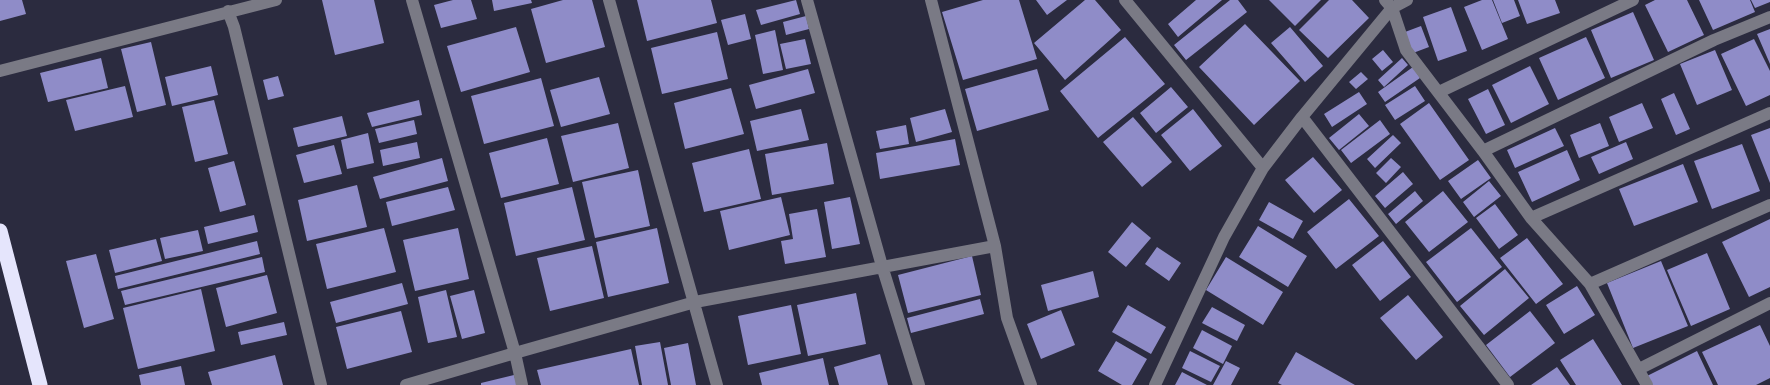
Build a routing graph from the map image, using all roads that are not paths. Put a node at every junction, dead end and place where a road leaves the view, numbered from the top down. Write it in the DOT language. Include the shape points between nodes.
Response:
graph roads {
  1 [pos="276,0"];
  2 [pos="412,0"];
  3 [pos="609,0"];
  4 [pos="807,0"];
  5 [pos="931,0"];
  6 [pos="1125,0"];
  7 [pos="1407,0"];
  8 [pos="1633,0"];
  9 [pos="1388,4"];
  10 [pos="228,12"];
  11 [pos="1770,17"];
  12 [pos="0,70"];
  13 [pos="1439,92"];
  14 [pos="1770,113"];
  15 [pos="1302,117"];
  16 [pos="1483,151"];
  17 [pos="1263,168"];
  18 [pos="1770,205"];
  19 [pos="1531,218"];
  20 [pos="0,231"];
  21 [pos="995,246"];
  22 [pos="882,266"];
  23 [pos="1590,284"];
  24 [pos="695,302"];
  25 [pos="1770,303"];
  26 [pos="515,353"];
  27 [pos="1639,369"];
  28 [pos="40,385"];
  29 [pos="321,385"];
  30 [pos="406,385"];
  31 [pos="522,385"];
  32 [pos="716,385"];
  33 [pos="919,385"];
  34 [pos="1031,385"];
  35 [pos="1155,385"];
  36 [pos="1508,385"];
  37 [pos="1647,385"];
  1 -- 10 [label="street"];
  2 -- 26 [label="street"];
  3 -- 24 [label="street"];
  4 -- 22 [label="street"];
  5 -- 21 [label="street"];
  6 -- 17 [label="street"];
  7 -- 9 [label="street"];
  8 -- 13 [label="street"];
  9 -- 13 [label="street" via="1406,50"];
  9 -- 15 [label="street"];
  10 -- 12 [label="street"];
  10 -- 29 [label="street"];
  11 -- 16 [label="street" via="1714,40"];
  13 -- 16 [label="street"];
  14 -- 19 [label="street"];
  15 -- 17 [label="street"];
  15 -- 36 [label="street"];
  16 -- 19 [label="street"];
  17 -- 35 [label="street" via="1224,238"];
  18 -- 23 [label="street"];
  19 -- 23 [label="street"];
  20 -- 28 [label="highway"];
  21 -- 22 [label="street"];
  21 -- 34 [label="street" via="1007,318"];
  22 -- 24 [label="street"];
  22 -- 33 [label="street"];
  23 -- 27 [label="street"];
  24 -- 26 [label="street"];
  24 -- 32 [label="street"];
  25 -- 27 [label="street"];
  26 -- 30 [label="street"];
  26 -- 31 [label="street"];
  27 -- 37 [label="street"];
}
